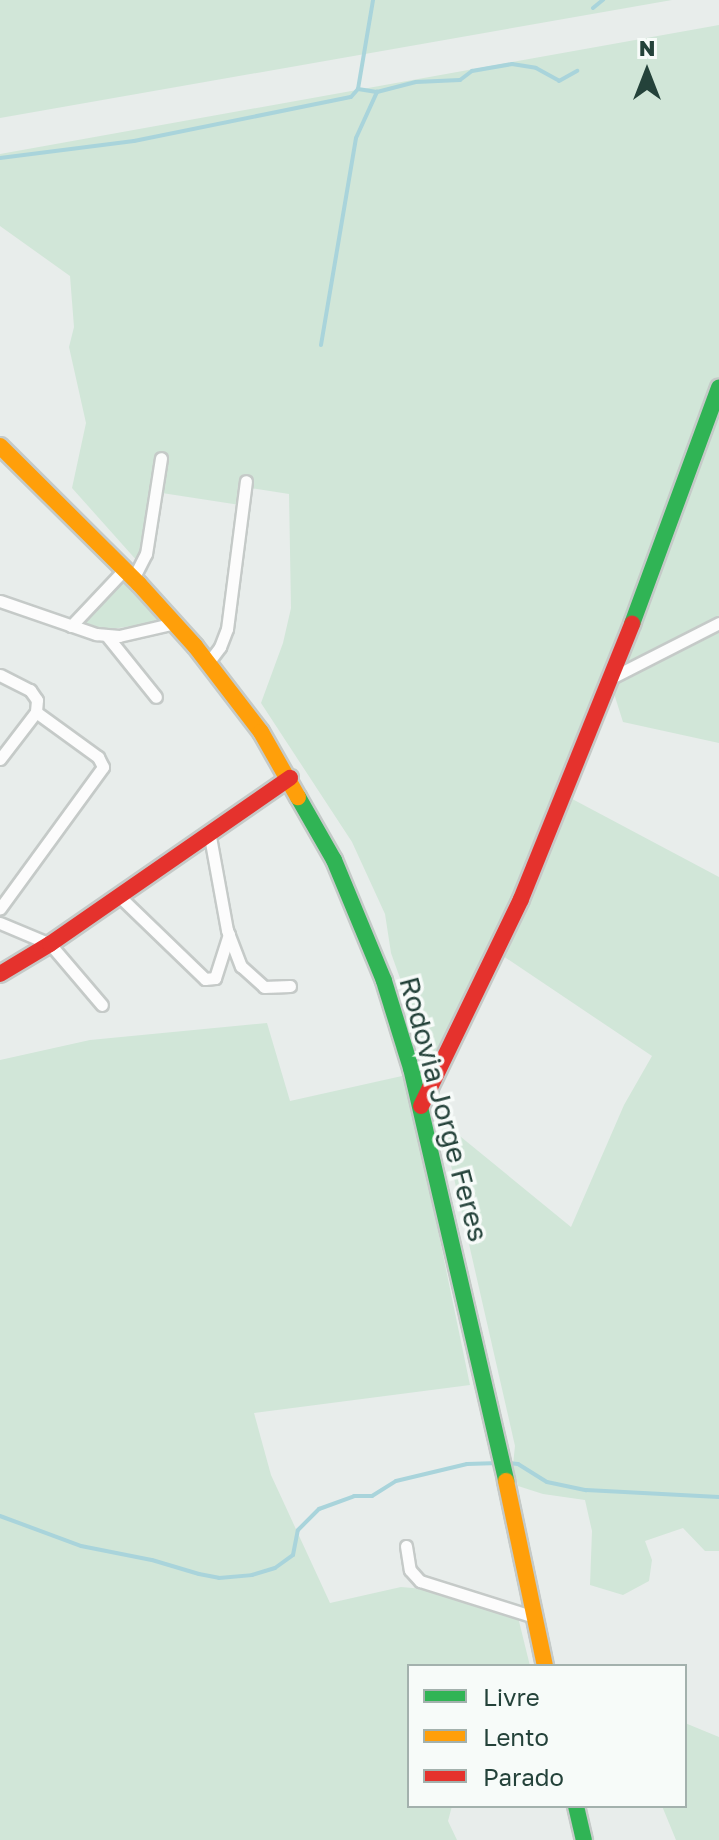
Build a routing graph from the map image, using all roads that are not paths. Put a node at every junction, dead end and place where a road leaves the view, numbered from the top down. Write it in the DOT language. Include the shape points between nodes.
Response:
graph roads {
  1 [pos="719,388"];
  2 [pos="0,446"];
  3 [pos="161,458"];
  4 [pos="246,481"];
  5 [pos="129,574"];
  6 [pos="0,601"];
  7 [pos="175,623"];
  8 [pos="719,623"];
  9 [pos="71,626"];
  10 [pos="107,636"];
  11 [pos="208,663"];
  12 [pos="0,675"];
  13 [pos="611,678"];
  14 [pos="156,697"];
  15 [pos="36,712"];
  16 [pos="0,759"];
  17 [pos="290,778"];
  18 [pos="209,831"];
  19 [pos="118,895"];
  20 [pos="0,908"];
  21 [pos="0,923"];
  22 [pos="229,934"];
  23 [pos="50,944"];
  24 [pos="0,974"];
  25 [pos="290,986"];
  26 [pos="102,1005"];
  27 [pos="421,1106"];
  28 [pos="406,1546"];
  29 [pos="534,1617"];
  30 [pos="545,1664"];
  31 [pos="576,1808"];
  32 [pos="584,1840"];
  1 -- 13 [label="main road"];
  2 -- 5 [label="main road, Rodovia Jorge Feres"];
  3 -- 5 [label="street" via="146,554"];
  4 -- 11 [label="street" via="227,629"];
  5 -- 7 [label="main road, Rodovia Jorge Feres"];
  5 -- 9 [label="street"];
  6 -- 9 [label="street"];
  7 -- 10 [label="street"];
  7 -- 11 [label="main road, Rodovia Jorge Feres"];
  8 -- 13 [label="street"];
  9 -- 10 [label="street"];
  10 -- 14 [label="street"];
  11 -- 17 [label="main road, Rodovia Jorge Feres"];
  12 -- 15 [label="street" via="30,690 37,700"];
  13 -- 27 [label="main road" via="521,899"];
  15 -- 16 [label="street"];
  15 -- 20 [label="street" via="98,757 103,770"];
  17 -- 18 [label="main road"];
  17 -- 27 [label="main road, Rodovia Jorge Feres" via="334,860 372,950"];
  18 -- 19 [label="main road"];
  18 -- 22 [label="street"];
  19 -- 22 [label="street" via="205,979 215,978"];
  19 -- 23 [label="main road"];
  21 -- 23 [label="street"];
  22 -- 25 [label="street" via="241,966 257,983"];
  23 -- 24 [label="main road"];
  23 -- 26 [label="street"];
  27 -- 29 [label="main road, Rodovia Jorge Feres"];
  28 -- 29 [label="street" via="410,1570 420,1581"];
  29 -- 30 [label="main road, Rodovia Jorge Feres"];
  31 -- 32 [label="main road"];
}
